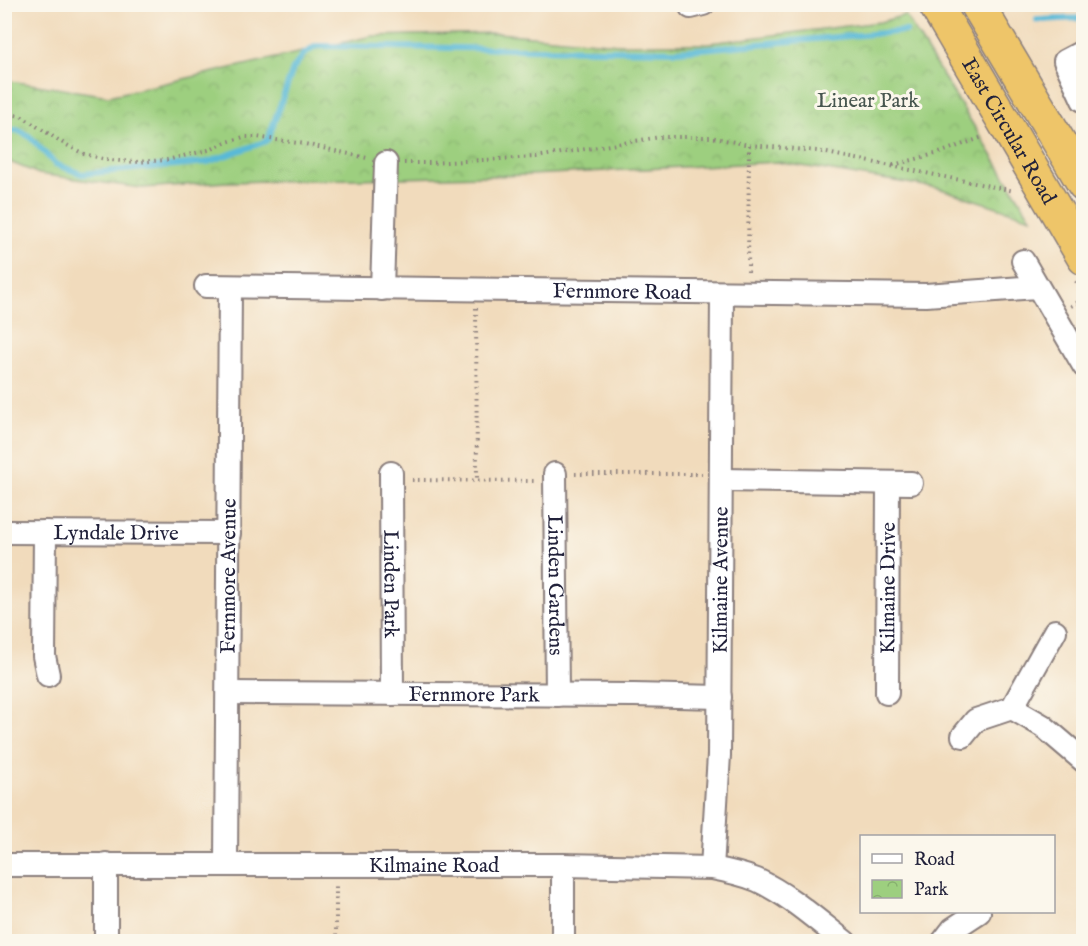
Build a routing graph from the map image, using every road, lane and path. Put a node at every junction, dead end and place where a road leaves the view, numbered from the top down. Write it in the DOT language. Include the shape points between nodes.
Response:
graph roads {
  1 [pos="935,4"];
  2 [pos="977,4"];
  3 [pos="1083,51"];
  4 [pos="1083,100"];
  5 [pos="4,113"];
  6 [pos="990,135"];
  7 [pos="749,145"];
  8 [pos="386,163"];
  9 [pos="891,166"];
  10 [pos="1083,184"];
  11 [pos="1024,193"];
  12 [pos="1083,258"];
  13 [pos="1023,261"];
  14 [pos="206,286"];
  15 [pos="1037,287"];
  16 [pos="230,288"];
  17 [pos="382,289"];
  18 [pos="475,290"];
  19 [pos="722,293"];
  20 [pos="748,294"];
  21 [pos="1083,366"];
  22 [pos="391,477"];
  23 [pos="721,477"];
  24 [pos="555,478"];
  25 [pos="477,481"];
  26 [pos="888,483"];
  27 [pos="911,483"];
  28 [pos="4,532"];
  29 [pos="45,532"];
  30 [pos="229,533"];
  31 [pos="1055,631"];
  32 [pos="48,675"];
  33 [pos="228,693"];
  34 [pos="887,693"];
  35 [pos="392,694"];
  36 [pos="557,695"];
  37 [pos="720,697"];
  38 [pos="1012,708"];
  39 [pos="963,736"];
  40 [pos="1083,761"];
  41 [pos="106,864"];
  42 [pos="226,864"];
  43 [pos="336,864"];
  44 [pos="4,865"];
  45 [pos="563,865"];
  46 [pos="712,868"];
  47 [pos="977,913"];
  48 [pos="106,942"];
  49 [pos="336,942"];
  50 [pos="563,942"];
  51 [pos="845,942"];
  52 [pos="943,942"];
  1 -- 12 [label="highway, East Circular Road"];
  2 -- 10 [label="highway, East Circular Road"];
  3 -- 4 [label="street" via="1065,61"];
  5 -- 8 [label="path" via="21,117 84,154 110,160 167,160 244,137 256,137"];
  6 -- 9 [label="path"];
  7 -- 8 [label="path" via="711,137 660,137 536,157"];
  7 -- 9 [label="path" via="817,152"];
  7 -- 20 [label="path"];
  8 -- 17 [label="street"];
  9 -- 11 [label="path"];
  13 -- 15 [label="street"];
  14 -- 16 [label="street, Fernmore Road"];
  15 -- 20 [label="street, Fernmore Road" via="926,295"];
  15 -- 21 [label="street"];
  16 -- 17 [label="street, Fernmore Road"];
  16 -- 30 [label="street, Fernmore Avenue"];
  17 -- 18 [label="street, Fernmore Road"];
  18 -- 19 [label="street, Fernmore Road"];
  18 -- 25 [label="path"];
  19 -- 20 [label="street, Fernmore Road"];
  19 -- 23 [label="street, Kilmaine Avenue"];
  22 -- 25 [label="path"];
  22 -- 35 [label="street, Linden Park"];
  23 -- 24 [label="path"];
  23 -- 26 [label="street"];
  23 -- 37 [label="street, Kilmaine Avenue"];
  24 -- 25 [label="path"];
  24 -- 36 [label="street, Linden Gardens"];
  26 -- 27 [label="street"];
  26 -- 34 [label="street, Kilmaine Drive"];
  28 -- 29 [label="street, Lyndale Drive"];
  29 -- 30 [label="street, Lyndale Drive"];
  29 -- 32 [label="street" via="44,656"];
  30 -- 33 [label="street, Fernmore Avenue"];
  31 -- 38 [label="street"];
  33 -- 35 [label="street, Fernmore Park"];
  33 -- 42 [label="street, Fernmore Avenue"];
  35 -- 36 [label="street, Fernmore Park"];
  36 -- 37 [label="street, Fernmore Park"];
  37 -- 46 [label="street, Kilmaine Avenue"];
  38 -- 39 [label="street" via="976,720"];
  38 -- 40 [label="street" via="1042,726"];
  41 -- 42 [label="street, Kilmaine Road"];
  41 -- 44 [label="street, Kilmaine Road"];
  41 -- 48 [label="street"];
  42 -- 43 [label="street, Kilmaine Road"];
  43 -- 45 [label="street, Kilmaine Road"];
  43 -- 49 [label="path"];
  45 -- 46 [label="street, Kilmaine Road"];
  45 -- 50 [label="street"];
  46 -- 51 [label="street, Kilmaine Road" via="759,881"];
  47 -- 52 [label="street" via="952,929"];
}
